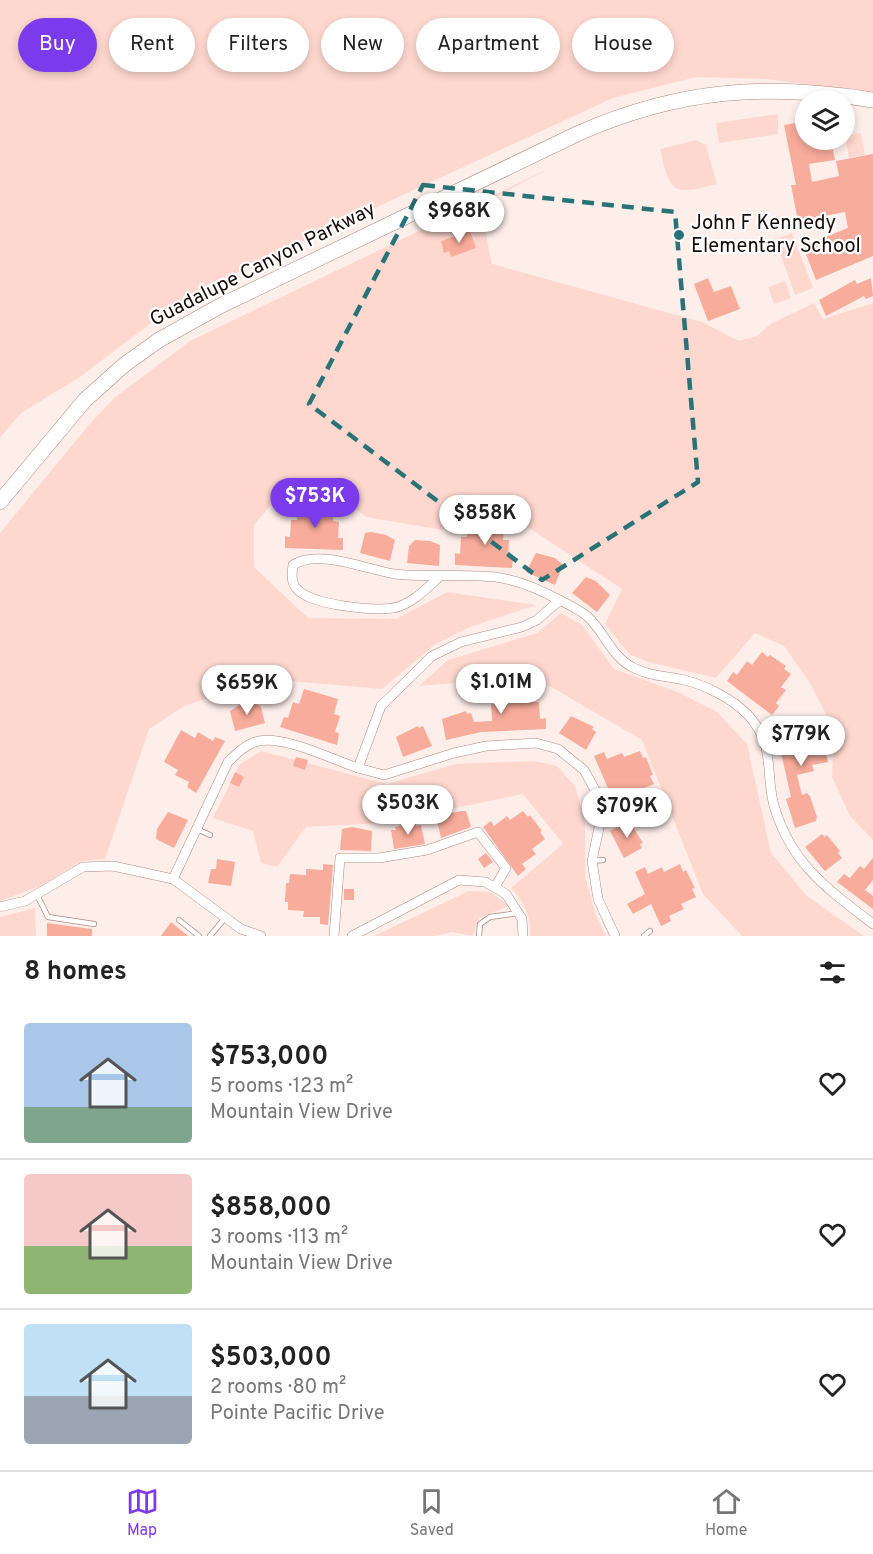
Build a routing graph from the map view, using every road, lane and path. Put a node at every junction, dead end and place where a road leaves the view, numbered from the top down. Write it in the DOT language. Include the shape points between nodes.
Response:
graph roads {
  1 [pos="873,100"];
  2 [pos="0,502"];
  3 [pos="439,577"];
  4 [pos="560,600"];
  5 [pos="358,768"];
  6 [pos="197,829"];
  7 [pos="210,835"];
  8 [pos="603,860"];
  9 [pos="592,861"];
  10 [pos="173,879"];
  11 [pos="495,887"];
  12 [pos="37,895"];
  13 [pos="0,907"];
  14 [pos="519,913"];
  15 [pos="232,918"];
  16 [pos="178,920"];
  17 [pos="94,924"];
  18 [pos="873,924"];
  19 [pos="650,931"];
  20 [pos="199,936"];
  21 [pos="210,936"];
  22 [pos="261,936"];
  23 [pos="334,936"];
  24 [pos="352,936"];
  25 [pos="479,936"];
  26 [pos="524,936"];
  27 [pos="615,936"];
  28 [pos="644,936"];
  1 -- 2 [label="main road, Guadalupe Canyon Parkway" via="787,90 712,94 639,109 561,142 220,306 159,340 85,400"];
  3 -- 3 [label="street" via="393,573 342,560 300,561 293,565 291,579 298,590 322,601 394,608"];
  3 -- 4 [label="street" via="495,577 527,585"];
  4 -- 5 [label="street" via="522,627 462,642 432,656 381,706"];
  4 -- 18 [label="street" via="587,616 631,667 686,681 728,699 748,715 764,739 771,763 774,807 790,846 815,878"];
  5 -- 6 [label="street" via="279,741 257,741 228,762"];
  5 -- 9 [label="street" via="384,775 486,746 536,743 558,749 584,770 595,790 600,823"];
  6 -- 7 [label="lane"];
  6 -- 10 [label="street"];
  8 -- 9 [label="lane"];
  9 -- 27 [label="street" via="598,899"];
  10 -- 12 [label="street" via="112,866 82,867"];
  10 -- 15 [label="street"];
  11 -- 14 [label="street" via="506,894"];
  11 -- 23 [label="street" via="506,868 478,832 427,850 379,858 340,858"];
  11 -- 24 [label="street" via="459,880"];
  12 -- 13 [label="street"];
  12 -- 17 [label="lane" via="48,917"];
  14 -- 25 [label="lane" via="490,917 480,924"];
  14 -- 26 [label="street"];
  15 -- 21 [label="lane"];
  15 -- 22 [label="street" via="241,929"];
  16 -- 20 [label="lane"];
  19 -- 28 [label="lane"];
}
